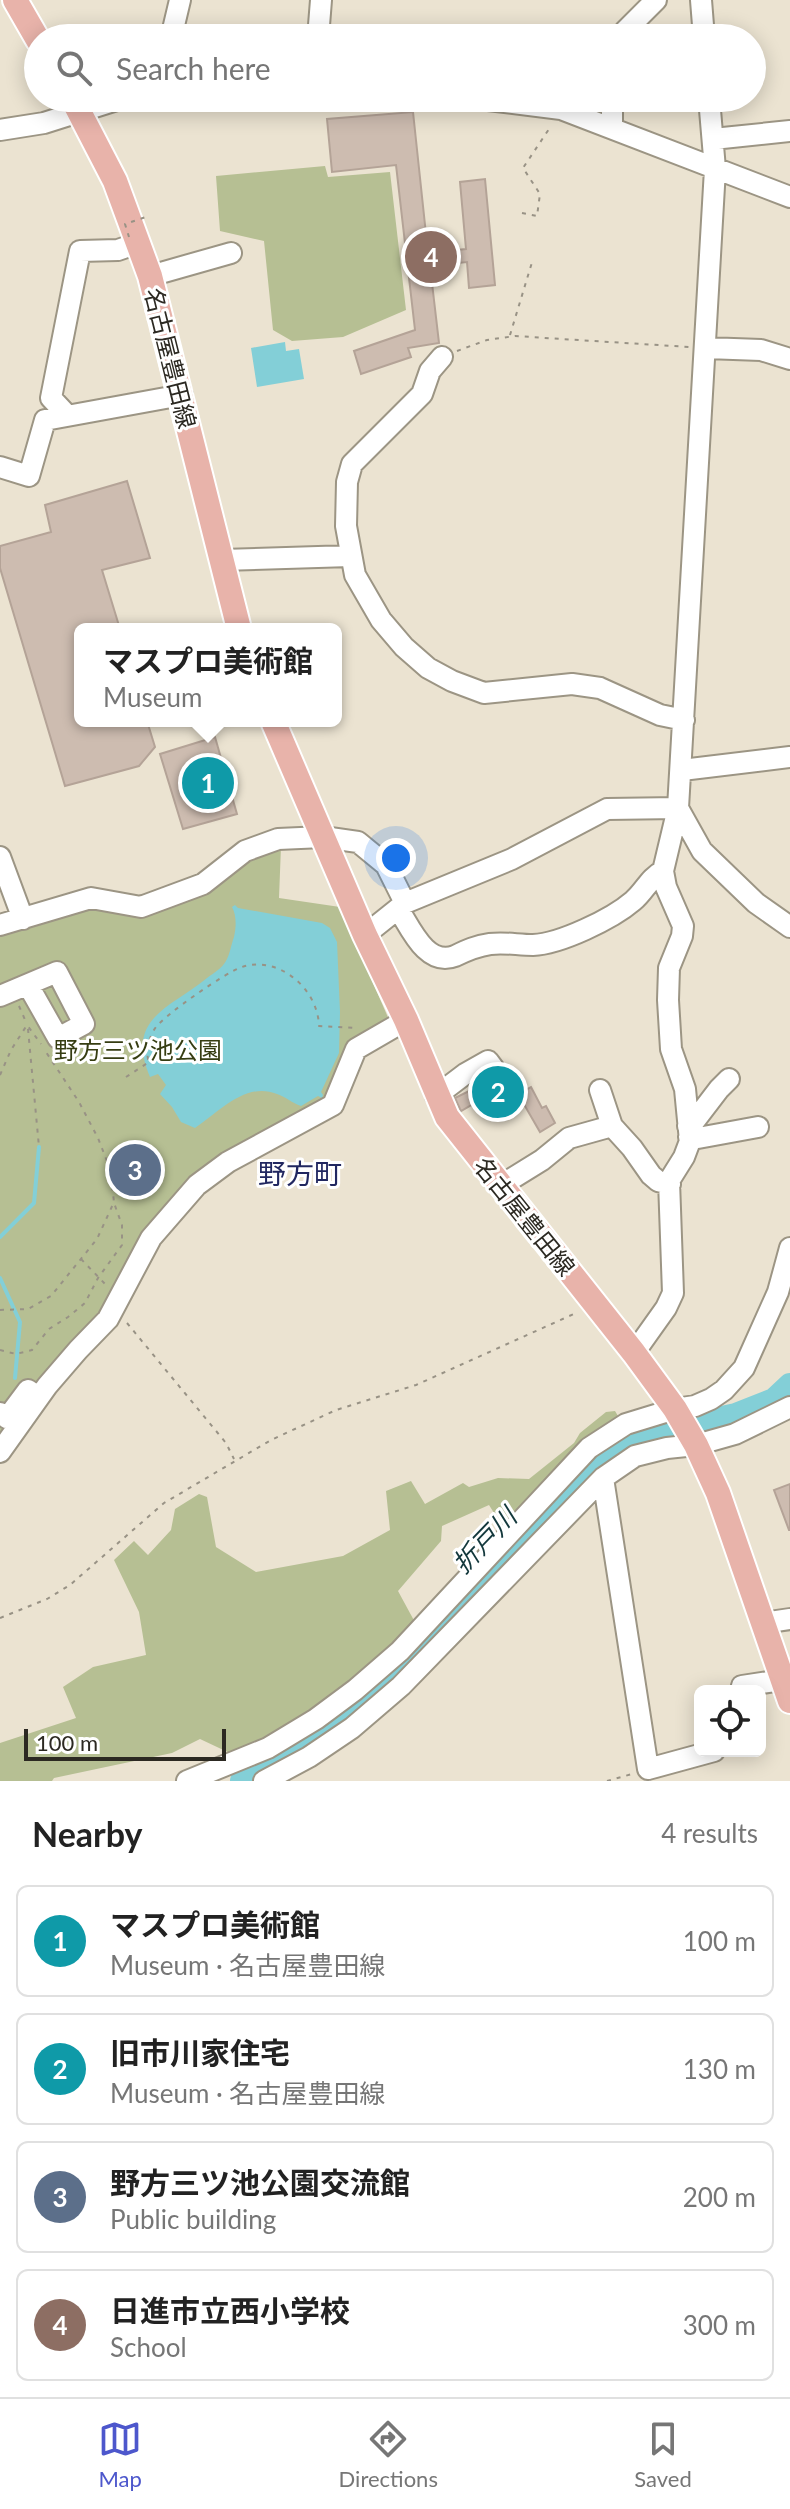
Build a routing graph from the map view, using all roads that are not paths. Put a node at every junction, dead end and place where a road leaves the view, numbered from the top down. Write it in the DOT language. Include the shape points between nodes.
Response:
graph roads {
  1 [pos="15,0"];
  2 [pos="180,0"];
  3 [pos="321,0"];
  4 [pos="656,0"];
  5 [pos="701,0"];
  6 [pos="29,24"];
  7 [pos="174,24"];
  8 [pos="319,24"];
  9 [pos="632,24"];
  10 [pos="703,24"];
  11 [pos="64,112"];
  12 [pos="80,112"];
  13 [pos="569,112"];
  14 [pos="612,112"];
  15 [pos="710,112"];
  16 [pos="612,128"];
  17 [pos="0,130"];
  18 [pos="790,131"];
  19 [pos="713,139"];
  20 [pos="715,169"];
  21 [pos="790,197"];
  22 [pos="134,240"];
  23 [pos="231,253"];
  24 [pos="150,276"];
  25 [pos="706,348"];
  26 [pos="442,357"];
  27 [pos="790,359"];
  28 [pos="182,395"];
  29 [pos="67,415"];
  30 [pos="0,467"];
  31 [pos="350,556"];
  32 [pos="222,560"];
  33 [pos="238,623"];
  34 [pos="684,720"];
  35 [pos="276,727"];
  36 [pos="790,757"];
  37 [pos="682,770"];
  38 [pos="678,808"];
  39 [pos="323,837"];
  40 [pos="0,857"];
  41 [pos="663,871"];
  42 [pos="402,907"];
  43 [pos="23,919"];
  44 [pos="0,925"];
  45 [pos="790,927"];
  46 [pos="365,935"];
  47 [pos="406,1020"];
  48 [pos="494,1069"];
  49 [pos="729,1079"];
  50 [pos="600,1090"];
  51 [pos="436,1096"];
  52 [pos="612,1126"];
  53 [pos="758,1127"];
  54 [pos="689,1131"];
  55 [pos="670,1184"];
  56 [pos="500,1186"];
  57 [pos="789,1249"];
  58 [pos="634,1353"];
  59 [pos="39,1398"];
  60 [pos="790,1407"];
  61 [pos="676,1412"];
  62 [pos="0,1413"];
  63 [pos="694,1441"];
  64 [pos="0,1452"];
  65 [pos="603,1478"];
  66 [pos="790,1619"];
  67 [pos="763,1623"];
  68 [pos="766,1689"];
  69 [pos="786,1691"];
  70 [pos="694,1756"];
  71 [pos="187,1781"];
  72 [pos="264,1781"];
  1 -- 6 [label="main road"];
  2 -- 7 [label="street"];
  3 -- 8 [label="street"];
  4 -- 9 [label="street"];
  5 -- 10 [label="street"];
  11 -- 17 [label="street" via="44,123"];
  12 -- 22 [label="main road, 名古屋豊田線" via="115,181"];
  13 -- 16 [label="street"];
  14 -- 16 [label="street"];
  15 -- 19 [label="street"];
  16 -- 20 [label="street"];
  18 -- 19 [label="street"];
  19 -- 20 [label="street"];
  20 -- 21 [label="street"];
  20 -- 25 [label="street"];
  22 -- 24 [label="main road, 名古屋豊田線"];
  22 -- 29 [label="street" via="118,250 80,251 51,398"];
  23 -- 24 [label="street"];
  24 -- 28 [label="main road, 名古屋豊田線"];
  25 -- 27 [label="street" via="761,350"];
  25 -- 34 [label="street"];
  26 -- 31 [label="street" via="422,394 352,464 346,526"];
  28 -- 29 [label="street"];
  28 -- 32 [label="main road, 名古屋豊田線"];
  29 -- 30 [label="street" via="45,420 29,476"];
  31 -- 32 [label="street"];
  31 -- 34 [label="street" via="359,584 381,620 428,668 452,681 484,693 572,684 600,688"];
  32 -- 33 [label="main road, 名古屋豊田線"];
  34 -- 37 [label="street"];
  35 -- 39 [label="main road, 名古屋豊田線"];
  36 -- 37 [label="street"];
  37 -- 38 [label="street"];
  38 -- 41 [label="street"];
  38 -- 42 [label="street" via="607,809 512,859"];
  38 -- 45 [label="street" via="702,851 756,903"];
  39 -- 42 [label="street" via="358,842 386,865"];
  39 -- 43 [label="street" via="278,839 245,851 203,884 141,907 91,898"];
  39 -- 46 [label="main road, 名古屋豊田線"];
  40 -- 43 [label="street"];
  41 -- 42 [label="street" via="651,877 634,900 588,928 542,943 478,945 452,957 430,954"];
  41 -- 54 [label="street" via="683,926 669,968 668,1000 671,1049 685,1089"];
  42 -- 46 [label="street"];
  43 -- 44 [label="street"];
  46 -- 47 [label="main road, 名古屋豊田線"];
  47 -- 51 [label="main road, 名古屋豊田線"];
  47 -- 59 [label="street" via="356,1049 333,1105 228,1162 197,1185 151,1238 108,1319"];
  48 -- 51 [label="street" via="488,1061"];
  49 -- 54 [label="street"];
  50 -- 52 [label="street"];
  51 -- 56 [label="main road, 名古屋豊田線"];
  52 -- 55 [label="street" via="651,1175"];
  52 -- 56 [label="street" via="569,1138"];
  53 -- 54 [label="street" via="698,1138"];
  54 -- 55 [label="street" via="684,1157"];
  55 -- 58 [label="street" via="673,1293"];
  56 -- 58 [label="main road, 名古屋豊田線"];
  57 -- 61 [label="street" via="778,1292 744,1368 711,1399"];
  58 -- 61 [label="main road, 名古屋豊田線"];
  59 -- 62 [label="street" via="28,1390 7,1418"];
  59 -- 64 [label="street"];
  60 -- 63 [label="street" via="735,1434"];
  61 -- 63 [label="main road, 名古屋豊田線"];
  61 -- 71 [label="street" via="626,1424 589,1448 400,1651 355,1690 268,1748"];
  63 -- 65 [label="street" via="635,1456"];
  63 -- 67 [label="main road, 名古屋豊田線" via="718,1493"];
  65 -- 70 [label="street" via="648,1769"];
  65 -- 72 [label="street" via="401,1686 352,1728"];
  66 -- 67 [label="street"];
  67 -- 69 [label="main road, 名古屋豊田線"];
  68 -- 69 [label="street"];
}
